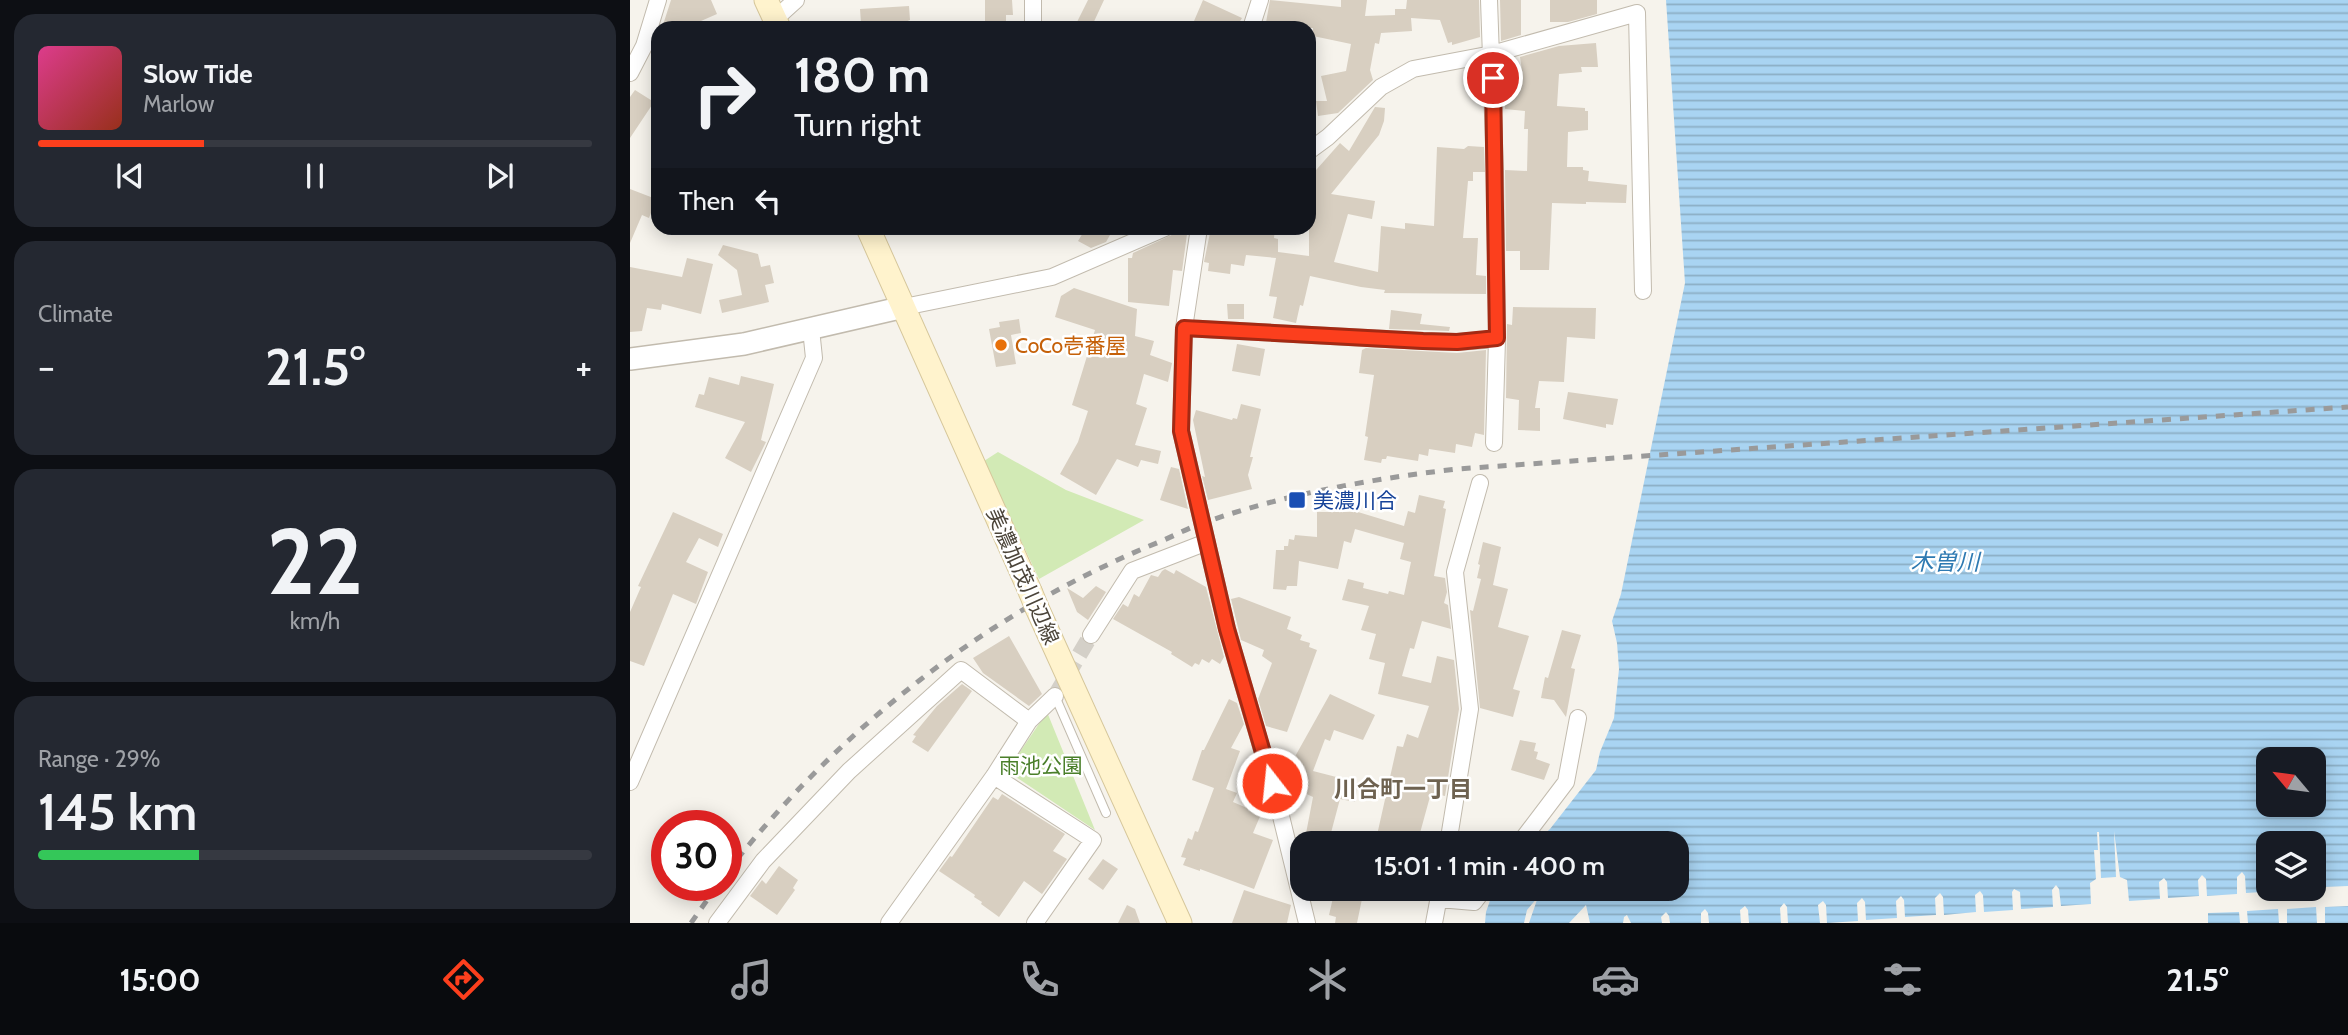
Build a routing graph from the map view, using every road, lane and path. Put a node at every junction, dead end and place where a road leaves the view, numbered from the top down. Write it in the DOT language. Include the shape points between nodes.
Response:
graph roads {
  1 [pos="658,0"];
  2 [pos="796,0"];
  3 [pos="1032,0"];
  4 [pos="1260,0"];
  5 [pos="1489,0"];
  6 [pos="773,16"];
  7 [pos="652,21"];
  8 [pos="1033,21"];
  9 [pos="1253,21"];
  10 [pos="651,23"];
  11 [pos="1492,54"];
  12 [pos="630,73"];
  13 [pos="1316,146"];
  14 [pos="871,235"];
  15 [pos="1149,235"];
  16 [pos="1198,235"];
  17 [pos="1643,291"];
  18 [pos="904,307"];
  19 [pos="1184,328"];
  20 [pos="811,329"];
  21 [pos="1497,338"];
  22 [pos="630,359"];
  23 [pos="1494,443"];
  24 [pos="1480,483"];
  25 [pos="1206,542"];
  26 [pos="1091,635"];
  27 [pos="1055,696"];
  28 [pos="1578,718"];
  29 [pos="1029,720"];
  30 [pos="994,776"];
  31 [pos="630,782"];
  32 [pos="1106,813"];
  33 [pos="1450,831"];
  34 [pos="1529,831"];
  35 [pos="1439,901"];
  36 [pos="717,923"];
  37 [pos="889,923"];
  38 [pos="1035,923"];
  39 [pos="1180,923"];
  40 [pos="1307,923"];
  41 [pos="1434,923"];
  1 -- 7 [label="street"];
  2 -- 6 [label="street"];
  3 -- 8 [label="street"];
  4 -- 9 [label="street"];
  5 -- 11 [label="street"];
  10 -- 12 [label="street"];
  11 -- 13 [label="street" via="1413,69 1381,87"];
  11 -- 17 [label="street" via="1637,13"];
  11 -- 21 [label="street"];
  14 -- 18 [label="main road, 美濃加茂川辺線"];
  15 -- 18 [label="street" via="1052,276"];
  16 -- 19 [label="street"];
  18 -- 20 [label="street"];
  18 -- 39 [label="main road, 美濃加茂川辺線"];
  19 -- 21 [label="street" via="1423,341"];
  19 -- 25 [label="street" via="1181,431"];
  20 -- 22 [label="street" via="744,344"];
  20 -- 31 [label="street" via="814,358"];
  21 -- 23 [label="street"];
  24 -- 33 [label="street" via="1455,572 1470,709"];
  25 -- 26 [label="street" via="1132,571"];
  25 -- 40 [label="street"];
  27 -- 29 [label="street"];
  27 -- 32 [label="lane"];
  28 -- 34 [label="street" via="1566,782"];
  29 -- 30 [label="street"];
  29 -- 36 [label="street" via="961,670 849,771 763,861"];
  30 -- 37 [label="street"];
  30 -- 38 [label="street" via="1093,840"];
  35 -- 41 [label="street"];
}
